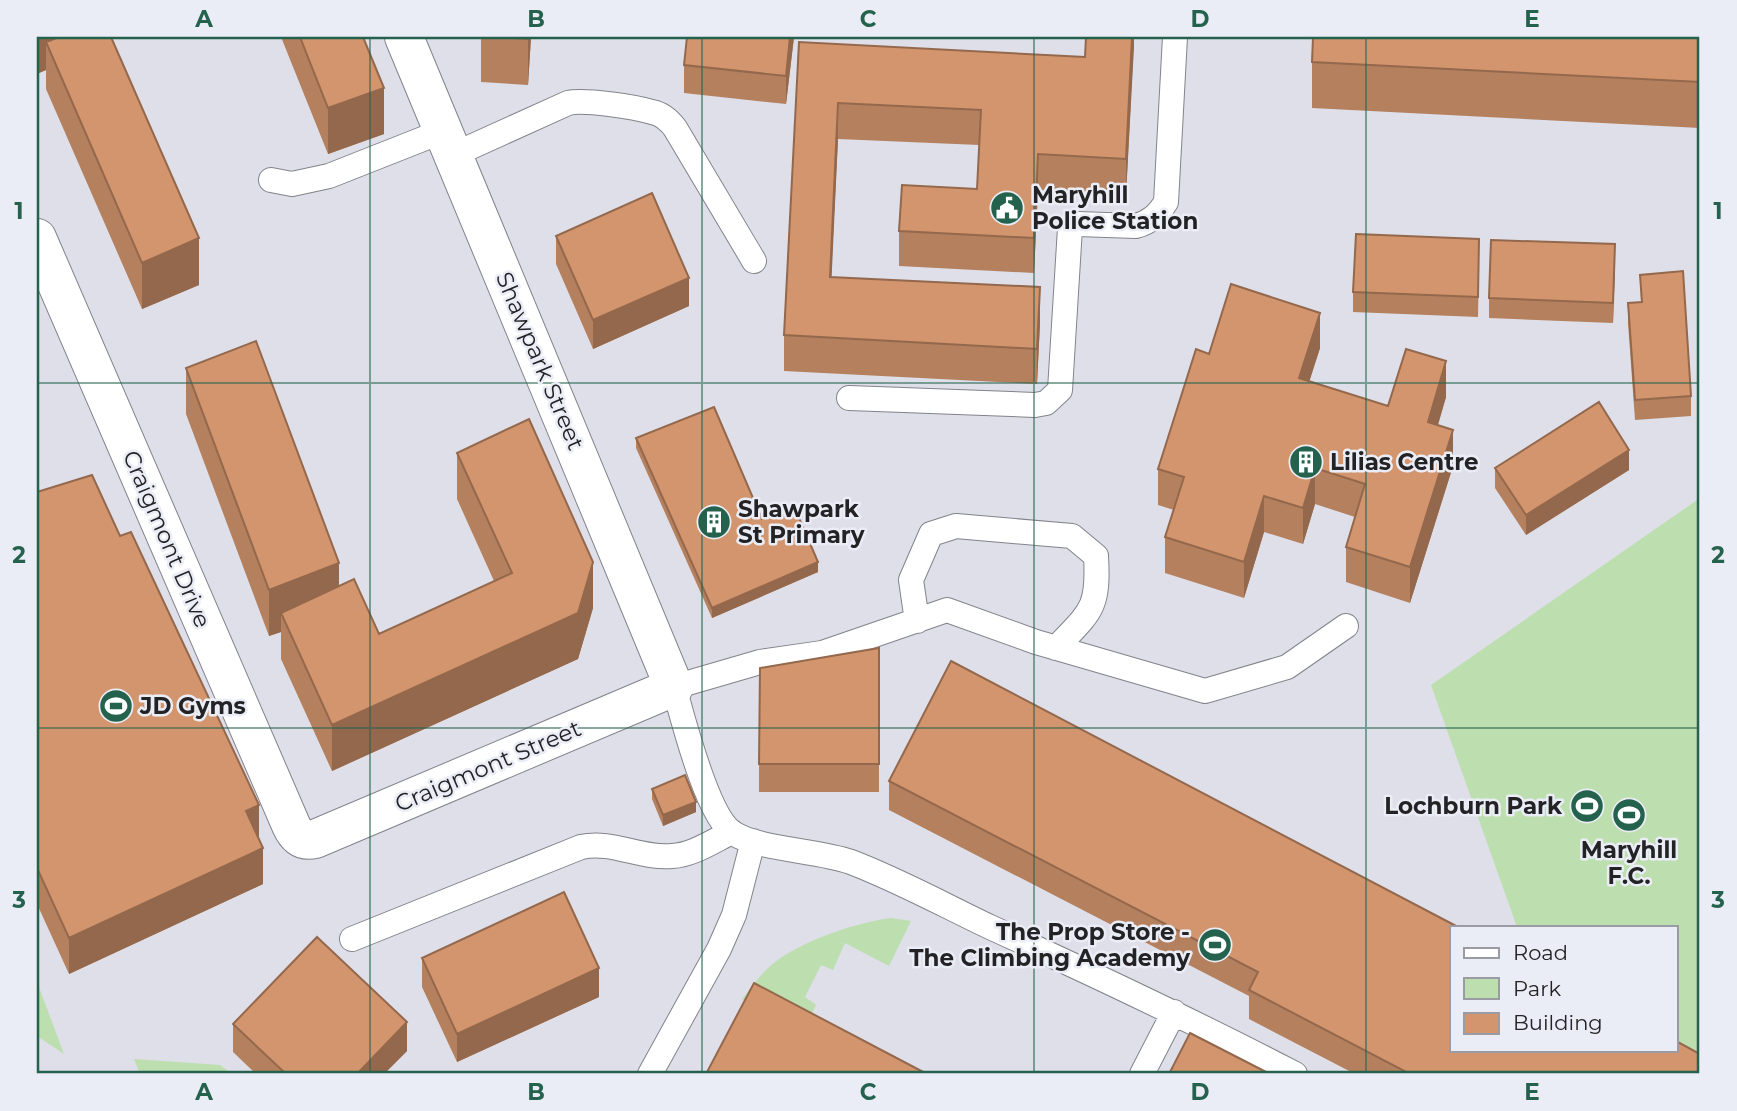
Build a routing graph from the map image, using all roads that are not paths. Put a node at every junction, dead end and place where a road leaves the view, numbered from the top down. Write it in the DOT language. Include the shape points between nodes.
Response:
graph roads {
  1 [pos="404,37"];
  2 [pos="1175,37"];
  3 [pos="448,143"];
  4 [pos="271,180"];
  5 [pos="37,237"];
  6 [pos="754,261"];
  7 [pos="849,398"];
  8 [pos="917,621"];
  9 [pos="1346,626"];
  10 [pos="1056,648"];
  11 [pos="674,687"];
  12 [pos="742,837"];
  13 [pos="300,838"];
  14 [pos="352,939"];
  15 [pos="1174,1012"];
  16 [pos="650,1074"];
  17 [pos="1142,1074"];
  18 [pos="1296,1074"];
  1 -- 3 [label="street, Shawpark Street"];
  2 -- 7 [label="lane" via="1166,202 1154,218 1136,226 1077,224 1070,228 1060,390 1046,403 1035,405"];
  3 -- 4 [label="lane" via="292,184"];
  3 -- 6 [label="lane" via="575,101 652,111 675,128"];
  3 -- 11 [label="street, Shawpark Street"];
  5 -- 13 [label="street, Craigmont Drive" via="290,825"];
  8 -- 10 [label="lane" via="947,610"];
  8 -- 10 [label="lane" via="911,580 931,534 956,526 1072,536 1096,556 1098,587 1090,612"];
  8 -- 11 [label="lane" via="822,653 760,662"];
  9 -- 10 [label="lane" via="1287,667 1205,691"];
  11 -- 12 [label="lane" via="713,805 722,822"];
  11 -- 13 [label="street, Craigmont Street" via="315,839"];
  12 -- 14 [label="lane" via="669,857 596,844"];
  12 -- 15 [label="lane" via="851,862"];
  12 -- 16 [label="lane" via="733,915 719,950"];
  15 -- 17 [label="lane"];
  15 -- 18 [label="lane"];
}
